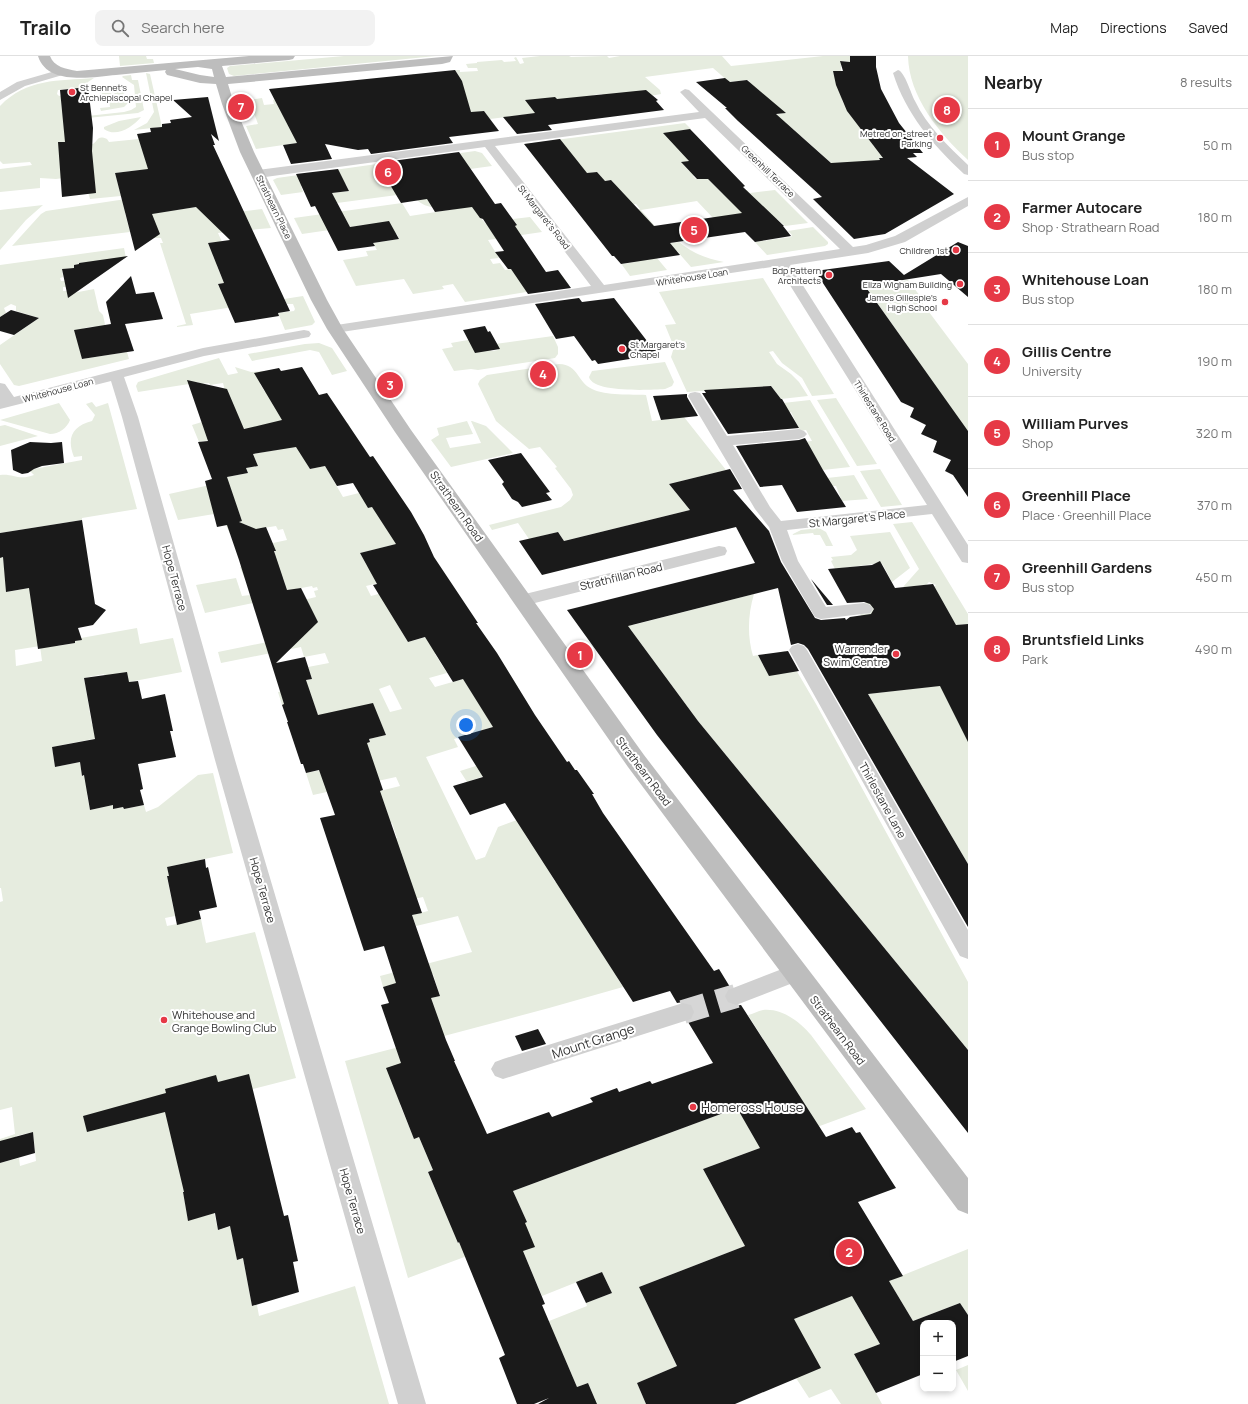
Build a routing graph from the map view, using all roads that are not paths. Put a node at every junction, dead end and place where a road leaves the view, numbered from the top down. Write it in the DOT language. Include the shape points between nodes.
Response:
graph roads {
  1 [pos="44,56"];
  2 [pos="289,56"];
  3 [pos="447,56"];
  4 [pos="202,63"];
  5 [pos="146,69"];
  6 [pos="62,72"];
  7 [pos="898,73"];
  8 [pos="215,80"];
  9 [pos="685,92"];
  10 [pos="0,97"];
  11 [pos="709,114"];
  12 [pos="488,144"];
  13 [pos="968,171"];
  14 [pos="258,174"];
  15 [pos="968,201"];
  16 [pos="850,252"];
  17 [pos="782,263"];
  18 [pos="601,290"];
  19 [pos="335,329"];
  20 [pos="304,334"];
  21 [pos="116,375"];
  22 [pos="0,387"];
  23 [pos="695,396"];
  24 [pos="5,404"];
  25 [pos="799,434"];
  26 [pos="723,441"];
  27 [pos="937,509"];
  28 [pos="777,526"];
  29 [pos="719,551"];
  30 [pos="968,558"];
  31 [pos="523,600"];
  32 [pos="864,609"];
  33 [pos="798,650"];
  34 [pos="968,950"];
  35 [pos="795,973"];
  36 [pos="736,996"];
  37 [pos="683,1012"];
  38 [pos="503,1069"];
  39 [pos="968,1200"];
  40 [pos="412,1404"];
  1 -- 6 [label="street" via="49,66"];
  2 -- 4 [label="street"];
  3 -- 8 [label="street" via="442,60"];
  4 -- 5 [label="street"];
  4 -- 8 [label="street" via="193,68 193,75"];
  5 -- 6 [label="street" via="83,74"];
  5 -- 8 [label="street"];
  6 -- 10 [label="street" via="21,84"];
  7 -- 13 [label="street" via="918,117 938,142"];
  8 -- 14 [label="street, Strathearn Place"];
  9 -- 11 [label="street, Greenhill Terrace"];
  11 -- 12 [label="street"];
  11 -- 16 [label="street, Greenhill Terrace"];
  12 -- 14 [label="street"];
  12 -- 18 [label="street, St Margaret's Road"];
  14 -- 19 [label="street, Strathearn Place"];
  15 -- 16 [label="street, Whitehouse Loan" via="891,243"];
  16 -- 17 [label="street, Whitehouse Loan"];
  17 -- 18 [label="street, Whitehouse Loan"];
  17 -- 27 [label="street, Thirlestane Road"];
  18 -- 19 [label="street, Whitehouse Loan"];
  19 -- 31 [label="street, Strathearn Road" via="404,432"];
  20 -- 21 [label="street, Whitehouse Loan" via="211,350"];
  21 -- 24 [label="street, Whitehouse Loan"];
  21 -- 40 [label="street, Hope Terrace"];
  22 -- 24 [label="street"];
  23 -- 26 [label="street"];
  25 -- 26 [label="street"];
  26 -- 28 [label="street" via="763,509"];
  27 -- 28 [label="street, St Margaret's Place"];
  27 -- 30 [label="street, Thirlestane Road"];
  28 -- 32 [label="street" via="790,561 821,613"];
  29 -- 31 [label="street, Strathfillan Road"];
  31 -- 35 [label="street, Strathearn Road" via="636,761"];
  33 -- 34 [label="street, Thirlestane Lane"];
  35 -- 36 [label="street"];
  35 -- 39 [label="street, Strathearn Road"];
  37 -- 38 [label="street, Mount Grange"];
}
